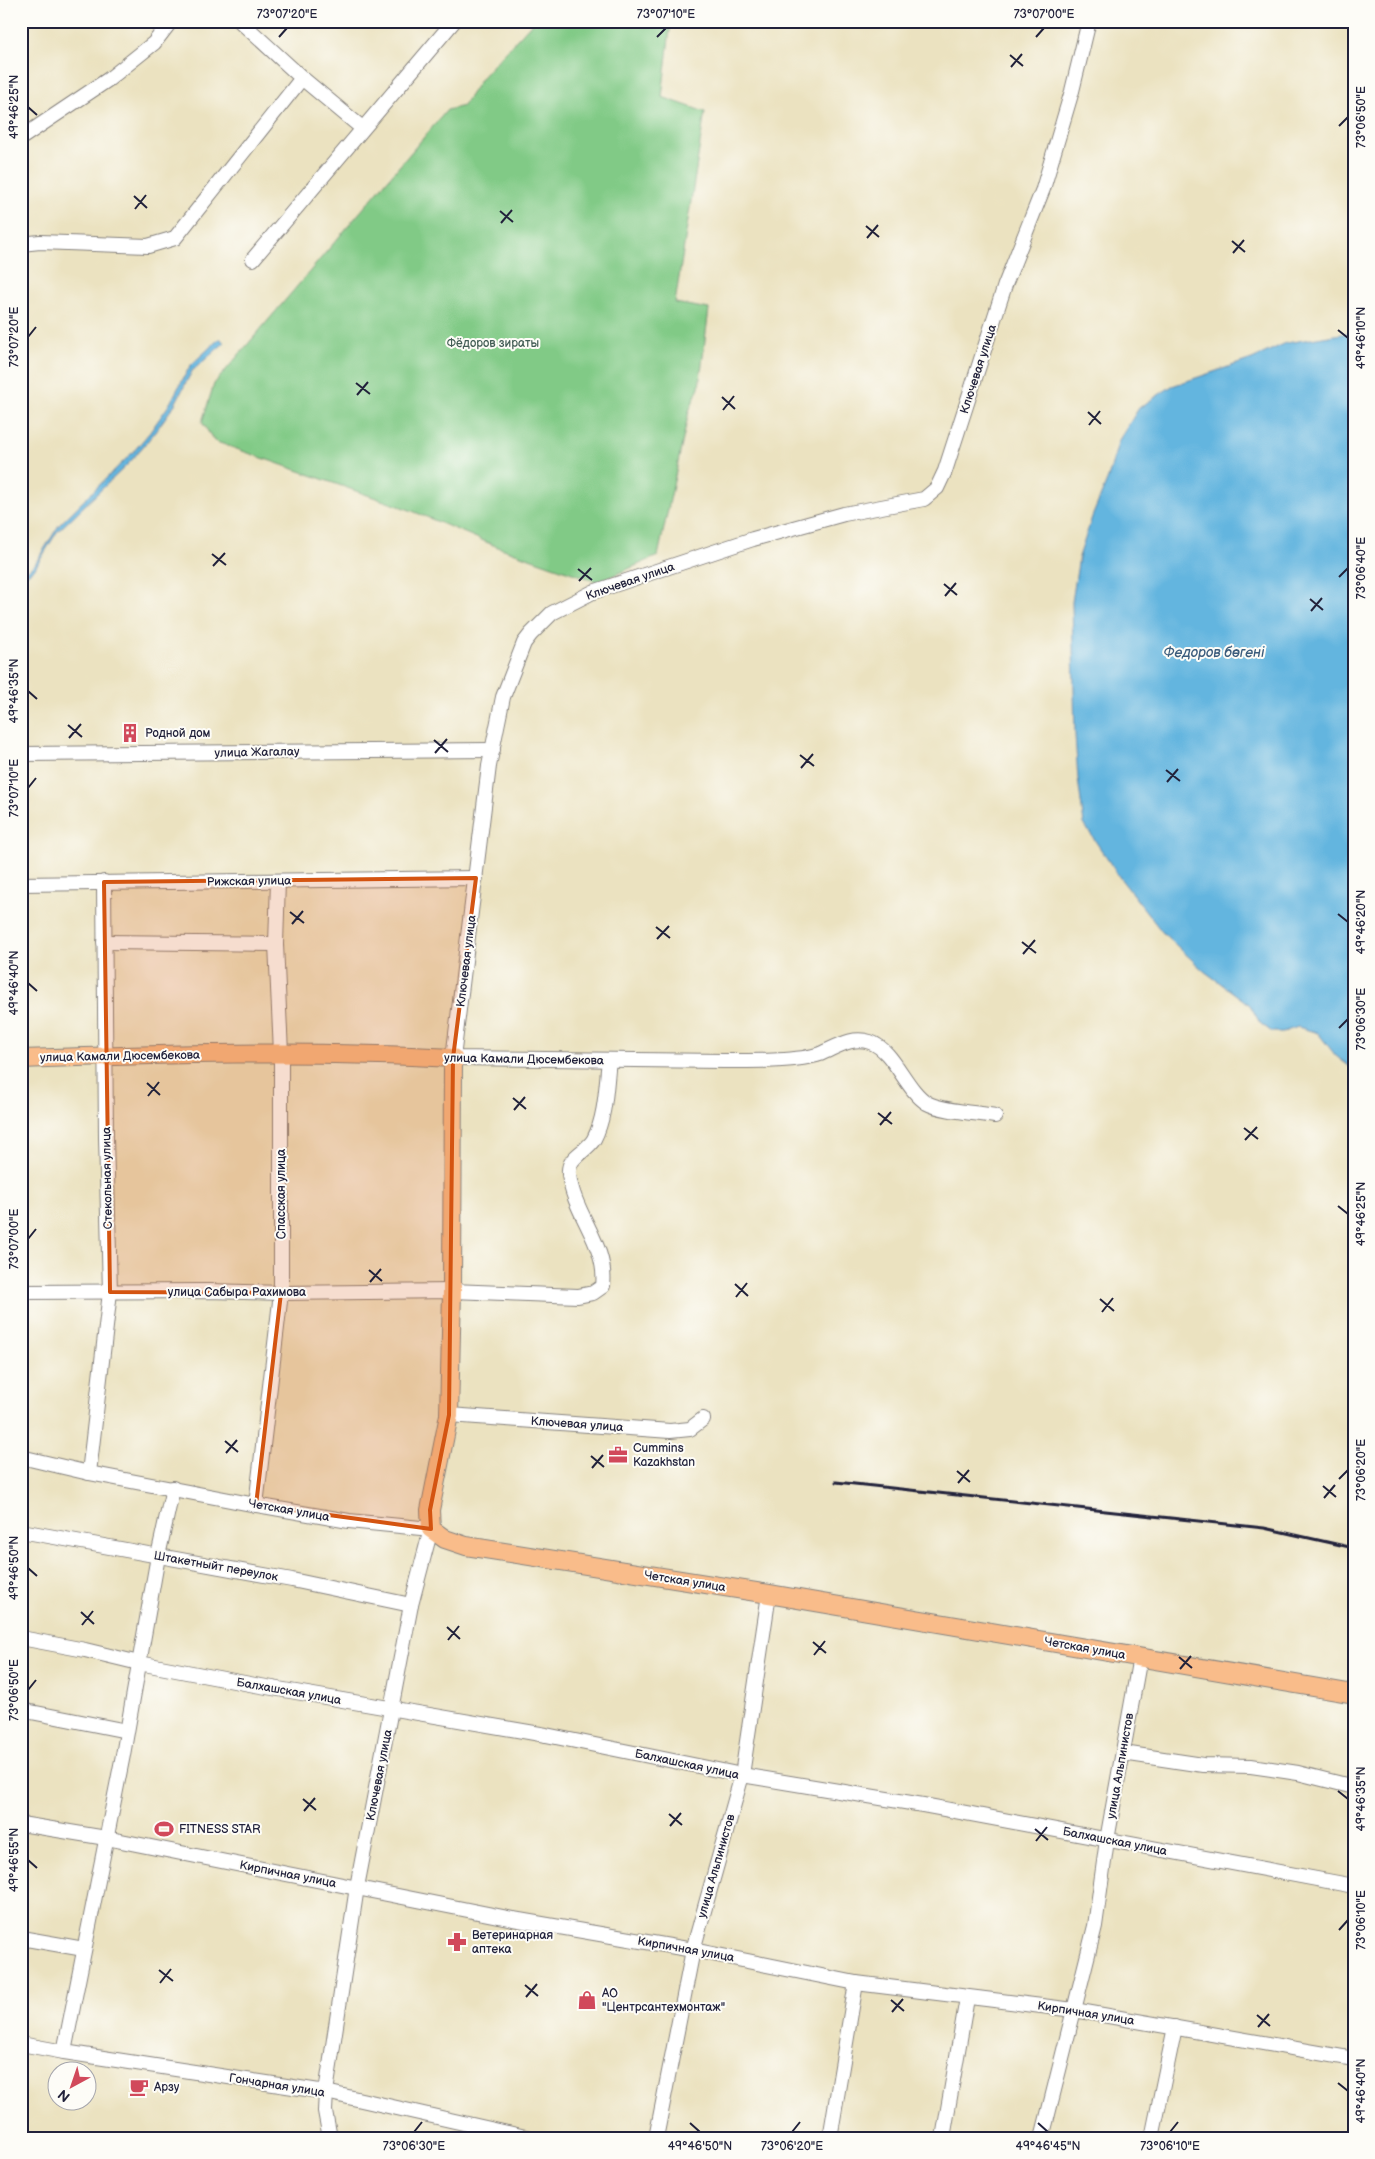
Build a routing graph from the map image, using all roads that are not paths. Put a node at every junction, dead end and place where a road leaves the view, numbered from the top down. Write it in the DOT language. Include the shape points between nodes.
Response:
graph roads {
  1 [pos="171,21"];
  2 [pos="240,21"];
  3 [pos="454,21"];
  4 [pos="1089,21"];
  5 [pos="302,78"];
  6 [pos="362,128"];
  7 [pos="21,138"];
  8 [pos="21,244"];
  9 [pos="253,259"];
  10 [pos="493,750"];
  11 [pos="21,754"];
  12 [pos="476,878"];
  13 [pos="278,881"];
  14 [pos="104,882"];
  15 [pos="21,884"];
  16 [pos="104,942"];
  17 [pos="276,944"];
  18 [pos="281,1053"];
  19 [pos="105,1056"];
  20 [pos="453,1058"];
  21 [pos="21,1059"];
  22 [pos="609,1060"];
  23 [pos="995,1116"];
  24 [pos="452,1291"];
  25 [pos="21,1292"];
  26 [pos="110,1292"];
  27 [pos="282,1293"];
  28 [pos="448,1415"];
  29 [pos="703,1419"];
  30 [pos="21,1457"];
  31 [pos="89,1473"];
  32 [pos="173,1488"];
  33 [pos="256,1505"];
  34 [pos="431,1529"];
  35 [pos="21,1531"];
  36 [pos="158,1556"];
  37 [pos="769,1594"];
  38 [pos="411,1605"];
  39 [pos="21,1638"];
  40 [pos="1140,1657"];
  41 [pos="139,1664"];
  42 [pos="1354,1694"];
  43 [pos="393,1708"];
  44 [pos="21,1710"];
  45 [pos="127,1731"];
  46 [pos="1123,1753"];
  47 [pos="742,1775"];
  48 [pos="1354,1787"];
  49 [pos="21,1824"];
  50 [pos="106,1838"];
  51 [pos="1107,1840"];
  52 [pos="1354,1886"];
  53 [pos="357,1887"];
  54 [pos="21,1938"];
  55 [pos="84,1949"];
  56 [pos="692,1950"];
  57 [pos="856,1983"];
  58 [pos="967,1998"];
  59 [pos="1074,2010"];
  60 [pos="1175,2028"];
  61 [pos="21,2044"];
  62 [pos="64,2052"];
  63 [pos="1354,2059"];
  64 [pos="326,2092"];
  65 [pos="330,2138"];
  66 [pos="530,2138"];
  67 [pos="656,2138"];
  68 [pos="830,2138"];
  69 [pos="943,2138"];
  70 [pos="1042,2138"];
  71 [pos="1152,2138"];
  1 -- 7 [label="street" via="154,43 109,79"];
  2 -- 5 [label="street"];
  3 -- 6 [label="street"];
  4 -- 10 [label="street, Ключевая улица" via="1043,189 1005,285 938,488 924,500 844,514 753,539 593,592 552,613 524,643 502,697"];
  5 -- 6 [label="street"];
  5 -- 8 [label="street" via="175,238 148,246"];
  6 -- 9 [label="street"];
  10 -- 11 [label="street, улица Жагалау"];
  10 -- 12 [label="street, Ключевая улица"];
  12 -- 13 [label="street, Рижская улица"];
  12 -- 20 [label="street, Ключевая улица"];
  13 -- 14 [label="street, Рижская улица"];
  13 -- 17 [label="street, Спасская улица"];
  14 -- 15 [label="street, Рижская улица"];
  14 -- 16 [label="street, Стекольная улица"];
  16 -- 17 [label="street"];
  16 -- 19 [label="street, Стекольная улица"];
  17 -- 18 [label="street, Спасская улица"];
  18 -- 19 [label="main road, улица Камали Дюсембекова"];
  18 -- 20 [label="main road, улица Камали Дюсембекова"];
  18 -- 27 [label="street, Спасская улица"];
  19 -- 21 [label="main road, улица Камали Дюсембекова"];
  19 -- 26 [label="street, Стекольная улица"];
  20 -- 22 [label="street, улица Камали Дюсембекова"];
  20 -- 24 [label="main road, Ключевая улица"];
  22 -- 23 [label="street, улица Камали Дюсембекова" via="769,1060 817,1055 851,1040 866,1041 883,1051 906,1083 928,1104"];
  22 -- 24 [label="street, улица Сабыра Рахимова" via="601,1122 594,1140 571,1162 569,1173 572,1188 602,1259 603,1286 593,1293 578,1296"];
  24 -- 27 [label="street, улица Сабыра Рахимова"];
  24 -- 28 [label="main road, Ключевая улица"];
  25 -- 26 [label="street, улица Сабыра Рахимова"];
  26 -- 27 [label="street, улица Сабыра Рахимова"];
  26 -- 31 [label="street, Стекольная улица"];
  27 -- 33 [label="street, Спасская улица"];
  28 -- 29 [label="street, Ключевая улица" via="670,1431 690,1429"];
  28 -- 34 [label="main road, Ключевая улица" via="430,1510"];
  30 -- 31 [label="street, Четская улица"];
  31 -- 32 [label="street, Четская улица"];
  32 -- 33 [label="street, Четская улица"];
  32 -- 36 [label="street"];
  33 -- 34 [label="street, Четская улица" via="350,1521"];
  34 -- 37 [label="main road, Четская улица" via="445,1539 466,1546"];
  34 -- 38 [label="street, Ключевая улица"];
  35 -- 36 [label="street, Штакетныйт переулок"];
  36 -- 38 [label="street, Штакетныйт переулок"];
  36 -- 41 [label="street"];
  37 -- 40 [label="main road, Четская улица"];
  37 -- 47 [label="street, улица Альпинистов"];
  38 -- 43 [label="street, Ключевая улица"];
  39 -- 41 [label="street, Балхашская улица"];
  40 -- 42 [label="main road, Четская улица"];
  40 -- 46 [label="street, улица Альпинистов"];
  41 -- 43 [label="street, Балхашская улица"];
  41 -- 45 [label="street"];
  43 -- 47 [label="street, Балхашская улица"];
  43 -- 53 [label="street, Ключевая улица"];
  44 -- 45 [label="street"];
  45 -- 50 [label="street"];
  46 -- 48 [label="street" via="1203,1765 1251,1766"];
  46 -- 51 [label="street, улица Альпинистов"];
  47 -- 51 [label="street, Балхашская улица"];
  47 -- 56 [label="street, улица Альпинистов"];
  49 -- 50 [label="street, Кирпичная улица"];
  50 -- 53 [label="street, Кирпичная улица"];
  50 -- 55 [label="street"];
  51 -- 52 [label="street, Балхашская улица"];
  51 -- 59 [label="street, улица Альпинистов" via="1095,1926"];
  53 -- 56 [label="street, Кирпичная улица" via="513,1919"];
  53 -- 64 [label="street, Ключевая улица"];
  54 -- 55 [label="street"];
  55 -- 62 [label="street"];
  56 -- 57 [label="street, Кирпичная улица"];
  56 -- 67 [label="street, улица Альпинистов"];
  57 -- 58 [label="street, Кирпичная улица"];
  57 -- 68 [label="street"];
  58 -- 59 [label="street, Кирпичная улица"];
  58 -- 69 [label="street"];
  59 -- 60 [label="street, Кирпичная улица"];
  59 -- 70 [label="street, улица Альпинистов"];
  60 -- 63 [label="street, Кирпичная улица"];
  60 -- 71 [label="street"];
  61 -- 62 [label="street, Гончарная улица"];
  62 -- 64 [label="street, Гончарная улица"];
  64 -- 65 [label="street, Ключевая улица" via="325,2112"];
  64 -- 66 [label="street, Гончарная улица"];
}
